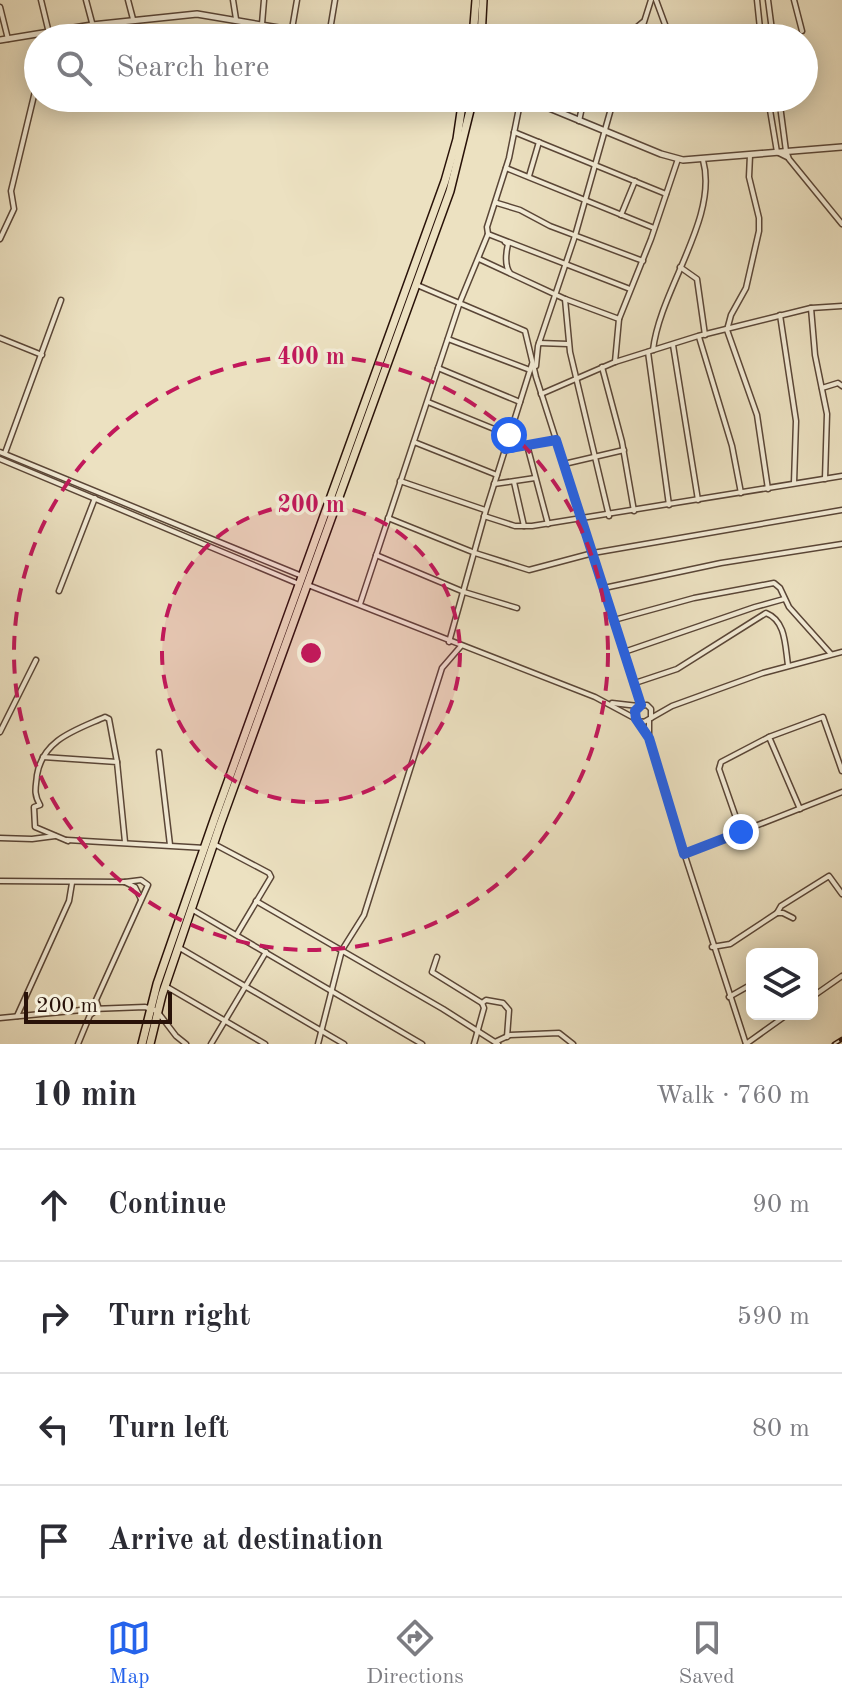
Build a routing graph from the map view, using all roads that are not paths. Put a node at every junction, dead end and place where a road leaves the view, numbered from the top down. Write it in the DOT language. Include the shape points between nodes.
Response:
graph roads {
  1 [pos="41,0"];
  2 [pos="86,0"];
  3 [pos="128,0"];
  4 [pos="233,0"];
  5 [pos="264,0"];
  6 [pos="297,0"];
  7 [pos="335,0"];
  8 [pos="476,0"];
  9 [pos="483,0"];
  10 [pos="654,0"];
  11 [pos="757,0"];
  12 [pos="768,0"];
  13 [pos="794,0"];
  14 [pos="0,7"];
  15 [pos="133,19"];
  16 [pos="236,19"];
  17 [pos="645,22"];
  18 [pos="47,24"];
  19 [pos="92,24"];
  20 [pos="99,24"];
  21 [pos="262,24"];
  22 [pos="293,24"];
  23 [pos="331,24"];
  24 [pos="474,24"];
  25 [pos="482,24"];
  26 [pos="643,24"];
  27 [pos="664,24"];
  28 [pos="760,24"];
  29 [pos="771,24"];
  30 [pos="800,24"];
  31 [pos="24,37"];
  32 [pos="8,39"];
  33 [pos="0,40"];
  34 [pos="28,112"];
  35 [pos="461,112"];
  36 [pos="470,112"];
  37 [pos="519,112"];
  38 [pos="557,112"];
  39 [pos="581,112"];
  40 [pos="610,112"];
  41 [pos="770,112"];
  42 [pos="781,112"];
  43 [pos="579,121"];
  44 [pos="604,131"];
  45 [pos="514,132"];
  46 [pos="539,142"];
  47 [pos="842,147"];
  48 [pos="786,151"];
  49 [pos="777,152"];
  50 [pos="750,155"];
  51 [pos="678,159"];
  52 [pos="789,159"];
  53 [pos="703,160"];
  54 [pos="596,166"];
  55 [pos="506,168"];
  56 [pos="529,176"];
  57 [pos="635,181"];
  58 [pos="666,194"];
  59 [pos="585,201"];
  60 [pos="496,203"];
  61 [pos="621,215"];
  62 [pos="842,224"];
  63 [pos="654,228"];
  64 [pos="488,234"];
  65 [pos="575,236"];
  66 [pos="0,239"];
  67 [pos="479,259"];
  68 [pos="643,261"];
  69 [pos="566,265"];
  70 [pos="680,267"];
  71 [pos="512,275"];
  72 [pos="416,285"];
  73 [pos="630,289"];
  74 [pos="556,295"];
  75 [pos="565,299"];
  76 [pos="61,300"];
  77 [pos="460,302"];
  78 [pos="842,307"];
  79 [pos="811,308"];
  80 [pos="780,315"];
  81 [pos="619,319"];
  82 [pos="727,330"];
  83 [pos="705,335"];
  84 [pos="698,336"];
  85 [pos="0,338"];
  86 [pos="448,339"];
  87 [pos="539,343"];
  88 [pos="568,344"];
  89 [pos="673,344"];
  90 [pos="650,351"];
  91 [pos="42,355"];
  92 [pos="533,362"];
  93 [pos="615,362"];
  94 [pos="602,367"];
  95 [pos="438,368"];
  96 [pos="530,370"];
  97 [pos="536,377"];
  98 [pos="576,379"];
  99 [pos="842,386"];
  100 [pos="822,388"];
  101 [pos="541,394"];
  102 [pos="428,402"];
  103 [pos="520,402"];
  104 [pos="509,435"];
  105 [pos="556,440"];
  106 [pos="414,442"];
  107 [pos="527,445"];
  108 [pos="505,449"];
  109 [pos="624,450"];
  110 [pos="3,452"];
  111 [pos="595,457"];
  112 [pos="0,459"];
  113 [pos="564,464"];
  114 [pos="497,475"];
  115 [pos="842,476"];
  116 [pos="535,478"];
  117 [pos="825,479"];
  118 [pos="400,481"];
  119 [pos="514,482"];
  120 [pos="494,484"];
  121 [pos="794,484"];
  122 [pos="768,489"];
  123 [pos="741,493"];
  124 [pos="95,498"];
  125 [pos="698,500"];
  126 [pos="669,505"];
  127 [pos="842,510"];
  128 [pos="634,511"];
  129 [pos="485,513"];
  130 [pos="609,516"];
  131 [pos="388,518"];
  132 [pos="581,519"];
  133 [pos="548,524"];
  134 [pos="524,526"];
  135 [pos="842,544"];
  136 [pos="475,553"];
  137 [pos="593,553"];
  138 [pos="376,555"];
  139 [pos="303,582"];
  140 [pos="604,588"];
  141 [pos="59,591"];
  142 [pos="464,592"];
  143 [pos="784,599"];
  144 [pos="360,604"];
  145 [pos="517,608"];
  146 [pos="614,620"];
  147 [pos="449,642"];
  148 [pos="461,646"];
  149 [pos="624,652"];
  150 [pos="841,653"];
  151 [pos="831,654"];
  152 [pos="36,660"];
  153 [pos="788,665"];
  154 [pos="634,683"];
  155 [pos="609,703"];
  156 [pos="640,706"];
  157 [pos="672,706"];
  158 [pos="649,707"];
  159 [pos="650,719"];
  160 [pos="637,720"];
  161 [pos="0,732"];
  162 [pos="769,737"];
  163 [pos="649,738"];
  164 [pos="159,752"];
  165 [pos="43,757"];
  166 [pos="117,762"];
  167 [pos="842,771"];
  168 [pos="842,792"];
  169 [pos="224,802"];
  170 [pos="800,809"];
  171 [pos="741,832"];
  172 [pos="0,838"];
  173 [pos="68,841"];
  174 [pos="125,842"];
  175 [pos="214,844"];
  176 [pos="170,845"];
  177 [pos="205,848"];
  178 [pos="684,854"];
  179 [pos="0,881"];
  180 [pos="125,882"];
  181 [pos="72,883"];
  182 [pos="842,894"];
  183 [pos="141,899"];
  184 [pos="256,901"];
  185 [pos="192,909"];
  186 [pos="777,913"];
  187 [pos="793,918"];
  188 [pos="237,935"];
  189 [pos="178,947"];
  190 [pos="712,947"];
  191 [pos="342,950"];
  192 [pos="266,952"];
  193 [pos="437,957"];
  194 [pos="842,976"];
  195 [pos="165,986"];
  196 [pos="246,987"];
  197 [pos="746,987"];
  198 [pos="330,991"];
  199 [pos="818,993"];
  200 [pos="729,997"];
  201 [pos="482,1003"];
  202 [pos="99,1009"];
  203 [pos="154,1009"];
  204 [pos="17,1016"];
  205 [pos="0,1018"];
  206 [pos="780,1020"];
  207 [pos="225,1021"];
  208 [pos="321,1031"];
  209 [pos="477,1031"];
  210 [pos="507,1037"];
  211 [pos="496,1043"];
  212 [pos="78,1044"];
  213 [pos="142,1044"];
  214 [pos="150,1044"];
  215 [pos="186,1044"];
  216 [pos="211,1044"];
  217 [pos="265,1044"];
  218 [pos="318,1044"];
  219 [pos="344,1044"];
  220 [pos="422,1044"];
  221 [pos="474,1044"];
  222 [pos="573,1044"];
  223 [pos="746,1044"];
  1 -- 18 [label="street"];
  2 -- 19 [label="street"];
  3 -- 15 [label="street"];
  4 -- 16 [label="street"];
  5 -- 21 [label="street"];
  6 -- 22 [label="street"];
  7 -- 23 [label="street"];
  8 -- 24 [label="highway"];
  9 -- 25 [label="highway"];
  10 -- 17 [label="street"];
  10 -- 27 [label="street"];
  11 -- 28 [label="street"];
  12 -- 29 [label="street"];
  13 -- 30 [label="street"];
  14 -- 32 [label="street"];
  15 -- 16 [label="street" via="197,14"];
  15 -- 20 [label="street"];
  16 -- 21 [label="street"];
  17 -- 26 [label="street"];
  31 -- 32 [label="street"];
  32 -- 33 [label="street"];
  34 -- 66 [label="street" via="11,191 14,209"];
  35 -- 139 [label="highway" via="445,181"];
  36 -- 72 [label="highway" via="450,191"];
  37 -- 45 [label="street"];
  38 -- 43 [label="street"];
  39 -- 43 [label="street"];
  40 -- 44 [label="street"];
  41 -- 49 [label="street"];
  42 -- 48 [label="street"];
  43 -- 44 [label="street"];
  44 -- 51 [label="street"];
  44 -- 54 [label="street"];
  45 -- 46 [label="street"];
  45 -- 55 [label="street"];
  46 -- 54 [label="street"];
  46 -- 56 [label="street"];
  47 -- 48 [label="street"];
  48 -- 49 [label="street"];
  48 -- 52 [label="street"];
  49 -- 50 [label="street"];
  49 -- 52 [label="street"];
  50 -- 53 [label="street"];
  50 -- 82 [label="street" via="759,231 746,288"];
  51 -- 53 [label="street"];
  51 -- 58 [label="street"];
  52 -- 62 [label="street"];
  53 -- 70 [label="street" via="704,207"];
  54 -- 57 [label="street"];
  54 -- 59 [label="street"];
  55 -- 56 [label="street"];
  55 -- 60 [label="street"];
  56 -- 59 [label="street"];
  57 -- 58 [label="street"];
  57 -- 61 [label="street"];
  58 -- 63 [label="street"];
  59 -- 61 [label="street"];
  59 -- 65 [label="street"];
  60 -- 64 [label="street"];
  60 -- 65 [label="street"];
  61 -- 63 [label="street"];
  63 -- 68 [label="street"];
  64 -- 67 [label="street"];
  64 -- 69 [label="street"];
  64 -- 71 [label="street" via="508,244 505,256"];
  65 -- 68 [label="street"];
  65 -- 69 [label="street"];
  67 -- 71 [label="street"];
  67 -- 77 [label="street"];
  68 -- 73 [label="street"];
  69 -- 73 [label="street"];
  69 -- 74 [label="street"];
  70 -- 83 [label="street" via="697,279"];
  70 -- 90 [label="street"];
  71 -- 74 [label="street"];
  72 -- 77 [label="street"];
  72 -- 139 [label="highway"];
  73 -- 81 [label="street"];
  74 -- 75 [label="street"];
  74 -- 87 [label="street"];
  75 -- 81 [label="street"];
  75 -- 88 [label="street"];
  76 -- 91 [label="street"];
  77 -- 86 [label="street"];
  77 -- 92 [label="street" via="525,331"];
  78 -- 79 [label="street"];
  79 -- 80 [label="street"];
  79 -- 100 [label="street"];
  80 -- 82 [label="street"];
  80 -- 121 [label="street" via="796,421"];
  81 -- 93 [label="street"];
  82 -- 83 [label="street"];
  82 -- 122 [label="street" via="757,415"];
  83 -- 84 [label="street"];
  84 -- 89 [label="street"];
  84 -- 123 [label="street"];
  85 -- 91 [label="street"];
  86 -- 95 [label="street"];
  86 -- 96 [label="street"];
  87 -- 88 [label="street"];
  87 -- 97 [label="street"];
  88 -- 98 [label="street"];
  89 -- 90 [label="street"];
  89 -- 125 [label="street"];
  90 -- 93 [label="street"];
  90 -- 126 [label="street"];
  91 -- 110 [label="street"];
  92 -- 96 [label="street"];
  92 -- 97 [label="street"];
  93 -- 94 [label="street"];
  94 -- 98 [label="street"];
  94 -- 109 [label="street"];
  95 -- 102 [label="street"];
  95 -- 103 [label="street"];
  96 -- 103 [label="street"];
  97 -- 101 [label="street"];
  98 -- 101 [label="street"];
  98 -- 111 [label="street"];
  99 -- 100 [label="street"];
  100 -- 117 [label="street" via="828,431"];
  101 -- 105 [label="street"];
  102 -- 104 [label="street"];
  102 -- 106 [label="street"];
  103 -- 104 [label="street"];
  104 -- 108 [label="street"];
  105 -- 107 [label="street"];
  105 -- 113 [label="street"];
  106 -- 114 [label="street"];
  106 -- 118 [label="street"];
  107 -- 108 [label="street"];
  107 -- 116 [label="street"];
  108 -- 114 [label="street"];
  109 -- 111 [label="street"];
  109 -- 128 [label="street"];
  110 -- 139 [label="street"];
  111 -- 113 [label="street"];
  111 -- 130 [label="street"];
  112 -- 124 [label="street"];
  113 -- 132 [label="street"];
  114 -- 120 [label="street"];
  115 -- 117 [label="street"];
  116 -- 119 [label="street"];
  116 -- 133 [label="street"];
  117 -- 121 [label="street"];
  118 -- 129 [label="street"];
  118 -- 131 [label="street"];
  119 -- 120 [label="street"];
  119 -- 134 [label="street"];
  120 -- 129 [label="street"];
  121 -- 122 [label="street"];
  122 -- 123 [label="street"];
  123 -- 125 [label="street"];
  124 -- 139 [label="street"];
  124 -- 141 [label="street"];
  125 -- 126 [label="street"];
  126 -- 128 [label="street"];
  127 -- 137 [label="street"];
  128 -- 130 [label="street"];
  129 -- 134 [label="street" via="502,523"];
  129 -- 136 [label="street"];
  130 -- 132 [label="street"];
  131 -- 136 [label="street"];
  131 -- 138 [label="street"];
  132 -- 133 [label="street"];
  132 -- 137 [label="street"];
  133 -- 134 [label="street"];
  135 -- 140 [label="street"];
  136 -- 137 [label="street" via="529,570"];
  136 -- 142 [label="street"];
  137 -- 140 [label="street"];
  138 -- 142 [label="street"];
  138 -- 144 [label="street"];
  139 -- 144 [label="street"];
  139 -- 169 [label="highway"];
  140 -- 146 [label="street"];
  142 -- 145 [label="street"];
  142 -- 147 [label="street"];
  143 -- 146 [label="street" via="780,588 766,583"];
  143 -- 149 [label="street"];
  143 -- 151 [label="street"];
  144 -- 147 [label="street"];
  146 -- 149 [label="street"];
  147 -- 148 [label="street"];
  148 -- 155 [label="street"];
  148 -- 191 [label="street" via="442,668 364,915"];
  149 -- 154 [label="street"];
  150 -- 151 [label="street"];
  151 -- 153 [label="street"];
  152 -- 161 [label="street"];
  153 -- 154 [label="street" via="781,627 766,613 677,669"];
  153 -- 157 [label="street"];
  154 -- 156 [label="street"];
  155 -- 156 [label="street"];
  155 -- 160 [label="street"];
  156 -- 158 [label="street"];
  156 -- 160 [label="street" via="634,713"];
  157 -- 158 [label="street"];
  157 -- 159 [label="street"];
  158 -- 159 [label="street"];
  159 -- 160 [label="street"];
  159 -- 163 [label="street"];
  160 -- 163 [label="street"];
  162 -- 167 [label="street" via="823,717"];
  162 -- 170 [label="street"];
  162 -- 171 [label="street" via="721,762"];
  163 -- 178 [label="street"];
  164 -- 176 [label="street"];
  165 -- 166 [label="street"];
  165 -- 166 [label="street" via="58,738 105,717"];
  165 -- 173 [label="street" via="34,794 40,805 34,807 35,827"];
  166 -- 174 [label="street"];
  168 -- 170 [label="street"];
  169 -- 175 [label="highway"];
  169 -- 177 [label="highway"];
  170 -- 171 [label="street"];
  171 -- 178 [label="street"];
  172 -- 173 [label="street" via="51,835"];
  173 -- 174 [label="street"];
  174 -- 176 [label="street"];
  175 -- 184 [label="street" via="269,873"];
  175 -- 185 [label="highway"];
  176 -- 177 [label="street"];
  177 -- 203 [label="highway"];
  178 -- 190 [label="street"];
  179 -- 181 [label="street"];
  180 -- 181 [label="street"];
  180 -- 183 [label="street"];
  180 -- 183 [label="street" via="146,881"];
  181 -- 204 [label="street" via="69,901"];
  182 -- 186 [label="street" via="829,876"];
  183 -- 202 [label="street" via="96,1000"];
  184 -- 188 [label="street"];
  184 -- 191 [label="street"];
  185 -- 188 [label="street"];
  185 -- 189 [label="highway"];
  186 -- 187 [label="street"];
  186 -- 190 [label="street" via="730,944"];
  188 -- 192 [label="street"];
  189 -- 195 [label="highway"];
  189 -- 196 [label="street"];
  190 -- 200 [label="street"];
  191 -- 198 [label="street"];
  191 -- 209 [label="street"];
  192 -- 196 [label="street"];
  192 -- 198 [label="street"];
  193 -- 201 [label="street" via="432,972"];
  194 -- 199 [label="street"];
  195 -- 203 [label="highway"];
  195 -- 207 [label="street"];
  196 -- 207 [label="street"];
  196 -- 208 [label="street"];
  197 -- 200 [label="street"];
  198 -- 208 [label="street"];
  198 -- 220 [label="street"];
  200 -- 223 [label="street"];
  201 -- 209 [label="street"];
  201 -- 210 [label="street" via="503,1003 509,1010"];
  202 -- 203 [label="street"];
  202 -- 204 [label="street"];
  202 -- 212 [label="street" via="90,1015"];
  203 -- 213 [label="highway"];
  203 -- 214 [label="highway"];
  203 -- 215 [label="street"];
  204 -- 205 [label="street"];
  206 -- 223 [label="street"];
  207 -- 216 [label="street"];
  207 -- 217 [label="street"];
  208 -- 218 [label="street"];
  208 -- 219 [label="street"];
  209 -- 211 [label="street"];
  209 -- 221 [label="street"];
  210 -- 211 [label="street"];
  210 -- 222 [label="street" via="559,1033"];
}
